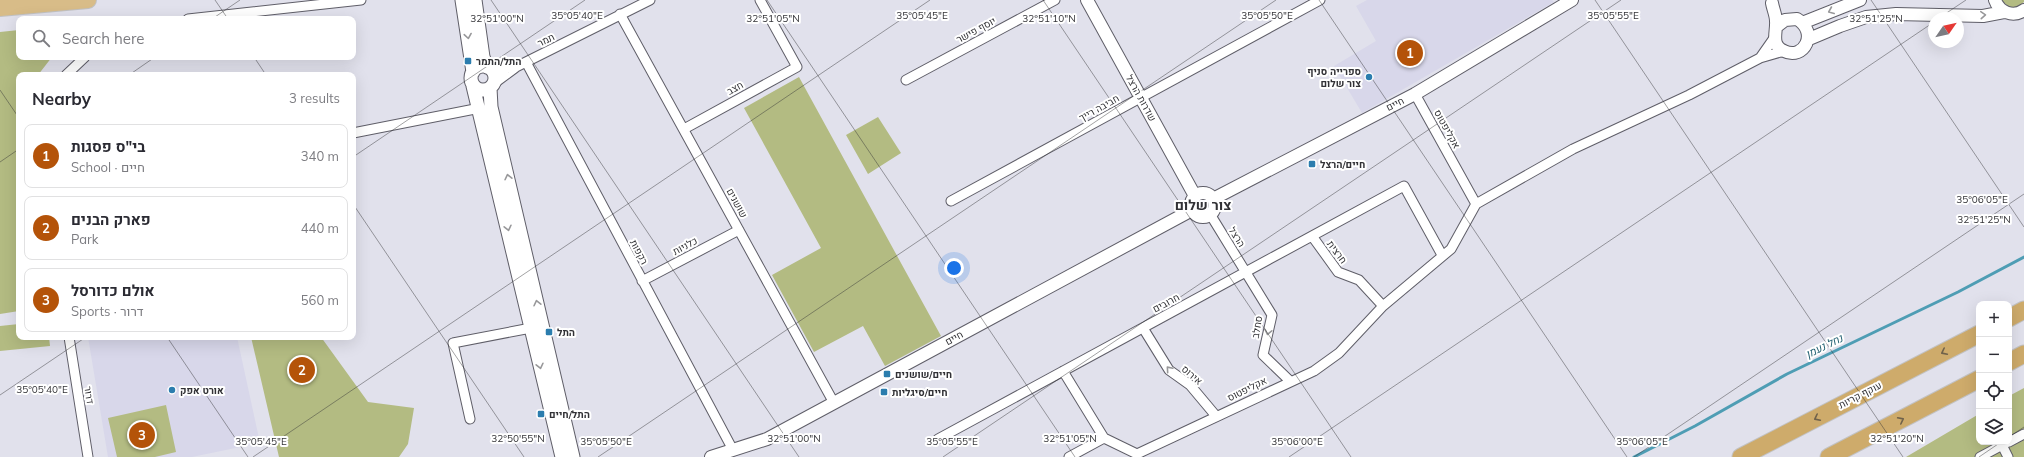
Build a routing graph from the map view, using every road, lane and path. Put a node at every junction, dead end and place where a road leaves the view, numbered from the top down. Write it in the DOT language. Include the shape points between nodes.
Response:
graph roads {
  1 [pos="88,0"];
  2 [pos="361,0"];
  3 [pos="475,0"];
  4 [pos="650,0"];
  5 [pos="760,0"];
  6 [pos="1055,0"];
  7 [pos="1087,0"];
  8 [pos="1320,0"];
  9 [pos="1572,0"];
  10 [pos="1860,0"];
  11 [pos="1995,0"];
  12 [pos="1771,1"];
  13 [pos="461,2"];
  14 [pos="0,8"];
  15 [pos="2024,10"];
  16 [pos="2004,12"];
  17 [pos="620,14"];
  18 [pos="215,16"];
  19 [pos="1797,21"];
  20 [pos="1775,33"];
  21 [pos="1809,39"];
  22 [pos="1784,52"];
  23 [pos="1760,58"];
  24 [pos="82,60"];
  25 [pos="526,62"];
  26 [pos="516,67"];
  27 [pos="489,69"];
  28 [pos="69,72"];
  29 [pos="473,72"];
  30 [pos="906,80"];
  31 [pos="473,86"];
  32 [pos="491,86"];
  33 [pos="1415,94"];
  34 [pos="1141,98"];
  35 [pos="480,108"];
  36 [pos="684,129"];
  37 [pos="356,132"];
  38 [pos="1195,196"];
  39 [pos="1213,199"];
  40 [pos="951,201"];
  41 [pos="1476,204"];
  42 [pos="1192,210"];
  43 [pos="1210,214"];
  44 [pos="739,230"];
  45 [pos="1312,236"];
  46 [pos="1442,255"];
  47 [pos="1246,272"];
  48 [pos="642,281"];
  49 [pos="1383,306"];
  50 [pos="2024,310"];
  51 [pos="2012,316"];
  52 [pos="531,328"];
  53 [pos="1143,328"];
  54 [pos="1976,336"];
  55 [pos="69,340"];
  56 [pos="546,342"];
  57 [pos="2024,354"];
  58 [pos="2012,360"];
  59 [pos="2024,362"];
  60 [pos="2012,368"];
  61 [pos="1063,371"];
  62 [pos="1290,381"];
  63 [pos="1976,381"];
  64 [pos="834,403"];
  65 [pos="1216,416"];
  66 [pos="470,419"];
  67 [pos="2024,434"];
  68 [pos="1104,438"];
  69 [pos="938,439"];
  70 [pos="2012,440"];
  71 [pos="2002,445"];
  72 [pos="2006,445"];
  73 [pos="733,450"];
  74 [pos="88,457"];
  75 [pos="562,457"];
  76 [pos="573,457"];
  77 [pos="711,457"];
  78 [pos="1069,457"];
  79 [pos="1742,457"];
  80 [pos="1829,457"];
  81 [pos="1980,457"];
  82 [pos="2008,457"];
  1 -- 14 [label="highway"];
  2 -- 18 [label="street"];
  3 -- 27 [label="main road" via="483,57"];
  4 -- 17 [label="street, תמר"];
  5 -- 36 [label="street, חצב" via="797,67"];
  6 -- 30 [label="street, יוסף פישר"];
  7 -- 34 [label="street, שדרות הרצל"];
  8 -- 34 [label="street, חביבה רייך"];
  9 -- 33 [label="street, חיים"];
  10 -- 19 [label="street, one-way"];
  11 -- 16 [label="street"];
  12 -- 19 [label="street"];
  12 -- 20 [label="street"];
  13 -- 29 [label="main road, one-way"];
  15 -- 16 [label="street" via="2016,14"];
  21 -- 16 [label="street, one-way" via="1866,17 1909,14 1983,16"];
  17 -- 25 [label="street, תמר"];
  17 -- 36 [label="street, שושנים"];
  19 -- 20 [label="street" via="1780,23"];
  19 -- 21 [label="street" via="1806,27"];
  20 -- 22 [label="street" via="1779,48"];
  20 -- 23 [label="street"];
  21 -- 22 [label="street" via="1803,49 1797,52"];
  22 -- 23 [label="street"];
  23 -- 41 [label="street" via="1689,95 1573,149"];
  24 -- 28 [label="street"];
  25 -- 26 [label="street, תמר"];
  25 -- 48 [label="street, רקפות"];
  26 -- 27 [label="street, תמר"];
  26 -- 32 [label="street, תמר"];
  27 -- 29 [label="main road" via="479,67"];
  27 -- 32 [label="main road" via="494,77"];
  29 -- 31 [label="main road"];
  31 -- 32 [label="main road" via="479,90"];
  31 -- 35 [label="main road"];
  56 -- 32 [label="main road, one-way" via="492,107"];
  33 -- 39 [label="street, חיים"];
  33 -- 41 [label="street, אקליפטוס"];
  34 -- 38 [label="street, שדרות הרצל"];
  34 -- 40 [label="street, חביבה רייך"];
  35 -- 37 [label="street"];
  35 -- 52 [label="main road, one-way"];
  36 -- 44 [label="street, שושנים"];
  38 -- 39 [label="street" via="1207,193"];
  38 -- 42 [label="street" via="1191,203"];
  39 -- 43 [label="street" via="1215,208"];
  41 -- 46 [label="street, אקליפטוס" via="1469,213 1458,239"];
  42 -- 43 [label="street" via="1202,217"];
  42 -- 64 [label="street, חיים"];
  43 -- 47 [label="street, הרצל"];
  44 -- 48 [label="street, כלניות"];
  44 -- 64 [label="street, שושנים"];
  45 -- 46 [label="street, חרובים" via="1404,186"];
  45 -- 47 [label="street, חרובים"];
  45 -- 49 [label="street, חרצית" via="1338,272 1359,280"];
  46 -- 49 [label="street, אקליפטוס"];
  47 -- 53 [label="street, חרובים"];
  47 -- 62 [label="street, סחלב, one-way" via="1272,315 1263,355"];
  48 -- 73 [label="street, רקפות"];
  49 -- 62 [label="street, אקליפטוס" via="1339,353 1314,370"];
  50 -- 51 [label="highway"];
  52 -- 56 [label="street" via="541,333"];
  52 -- 66 [label="street" via="453,343"];
  52 -- 75 [label="main road, one-way"];
  53 -- 61 [label="street, חרובים"];
  65 -- 53 [label="street, אירוס, one-way" via="1190,385 1169,370"];
  54 -- 79 [label="highway, עוקף קריות, one-way"];
  55 -- 74 [label="street, דרור"];
  56 -- 76 [label="main road"];
  57 -- 58 [label="highway"];
  59 -- 60 [label="highway"];
  61 -- 68 [label="street"];
  61 -- 69 [label="street, חרובים"];
  62 -- 65 [label="street, אקליפטוס"];
  80 -- 63 [label="highway, one-way"];
  64 -- 73 [label="street, חיים" via="767,439"];
  65 -- 68 [label="street, אקליפטוס" via="1137,454"];
  67 -- 70 [label="street"];
  68 -- 78 [label="street"];
  71 -- 81 [label="street"];
  72 -- 82 [label="street"];
  73 -- 77 [label="street, חיים"];
}
